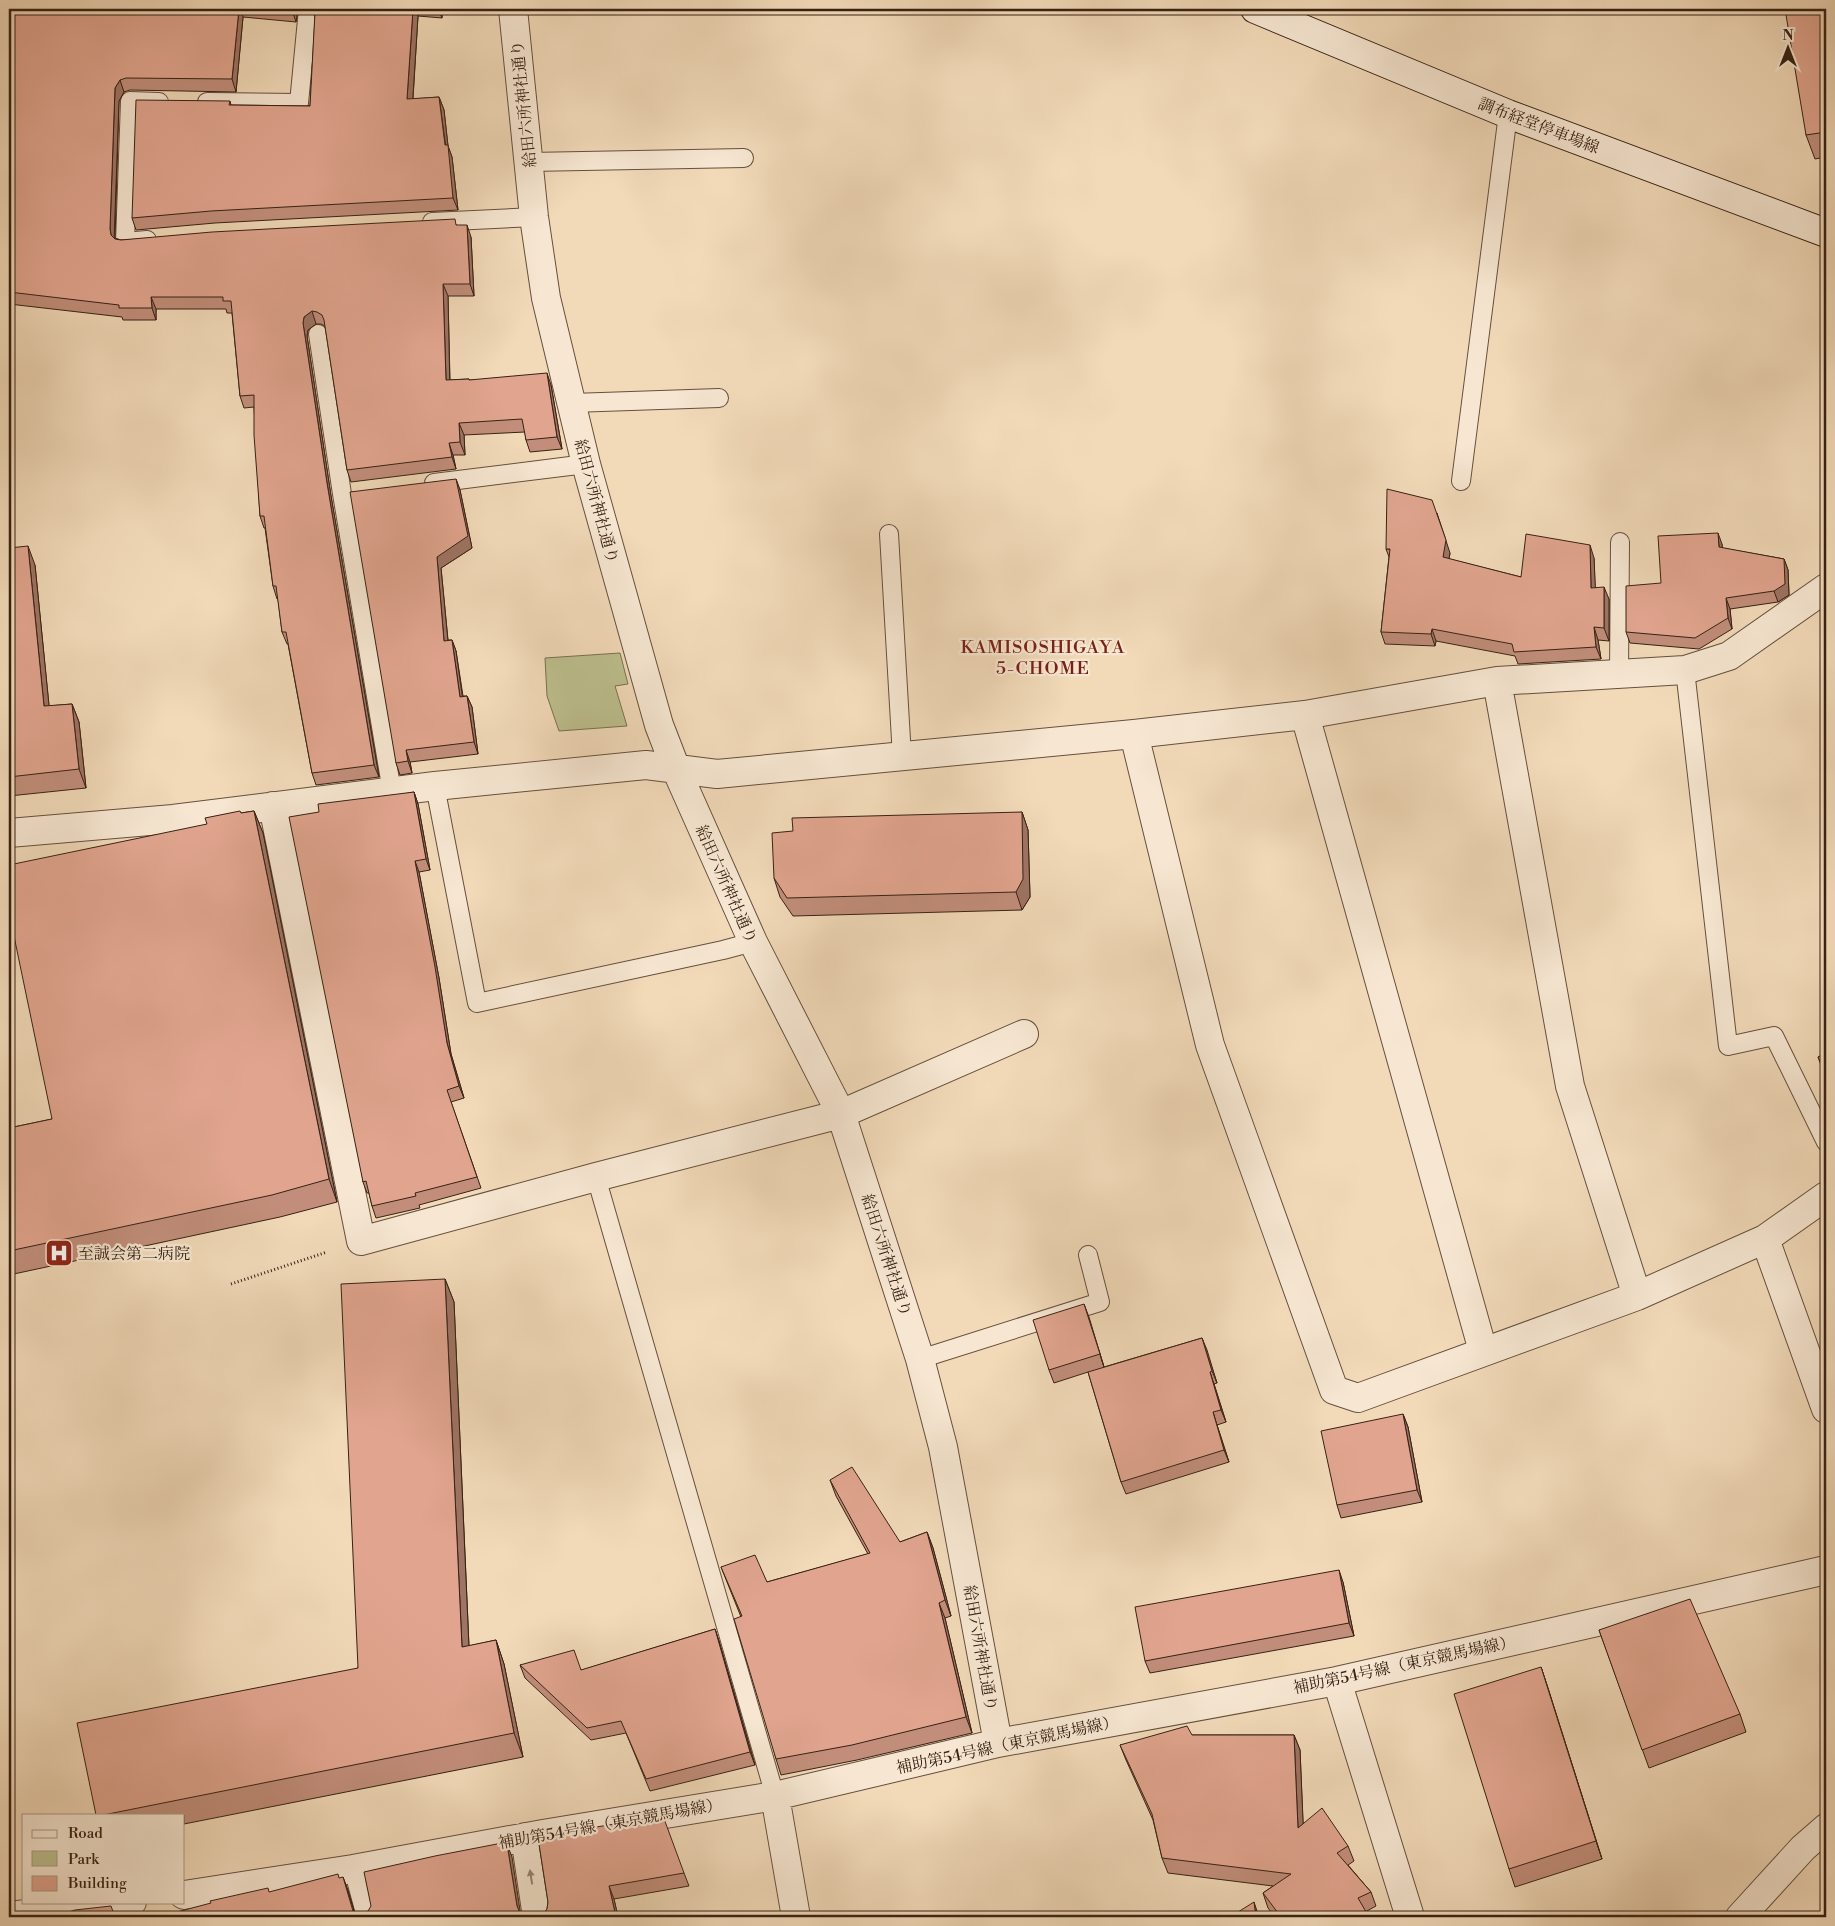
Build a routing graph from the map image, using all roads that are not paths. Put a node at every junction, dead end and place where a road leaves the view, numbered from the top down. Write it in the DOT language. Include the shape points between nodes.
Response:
graph roads {
  1 [pos="308,9"];
  2 [pos="513,9"];
  3 [pos="1255,9"];
  4 [pos="1508,114"];
  5 [pos="744,158"];
  6 [pos="529,162"];
  7 [pos="534,217"];
  8 [pos="414,223"];
  9 [pos="1826,233"];
  10 [pos="164,238"];
  11 [pos="318,334"];
  12 [pos="719,398"];
  13 [pos="572,403"];
  14 [pos="586,464"];
  15 [pos="1462,481"];
  16 [pos="420,484"];
  17 [pos="362,492"];
  18 [pos="342,494"];
  19 [pos="889,534"];
  20 [pos="1620,542"];
  21 [pos="1826,588"];
  22 [pos="1685,670"];
  23 [pos="1619,674"];
  24 [pos="1496,681"];
  25 [pos="1305,715"];
  26 [pos="1134,734"];
  27 [pos="902,757"];
  28 [pos="676,769"];
  29 [pos="435,786"];
  30 [pos="392,792"];
  31 [pos="273,806"];
  32 [pos="9,833"];
  33 [pos="753,942"];
  34 [pos="1024,1034"];
  35 [pos="841,1114"];
  36 [pos="1826,1142"];
  37 [pos="596,1177"];
  38 [pos="1826,1196"];
  39 [pos="1764,1239"];
  40 [pos="1088,1255"];
  41 [pos="1637,1296"];
  42 [pos="1483,1351"];
  43 [pos="920,1359"];
  44 [pos="1826,1409"];
  45 [pos="1826,1570"];
  46 [pos="1337,1681"];
  47 [pos="998,1743"];
  48 [pos="775,1796"];
  49 [pos="1826,1828"];
  50 [pos="525,1837"];
  51 [pos="353,1869"];
  52 [pos="185,1894"];
  53 [pos="127,1908"];
  54 [pos="9,1916"];
  55 [pos="366,1917"];
  56 [pos="537,1917"];
  57 [pos="796,1917"];
  58 [pos="1410,1917"];
  59 [pos="1740,1917"];
  1 -- 10 [label="lane" via="299,103 130,101 125,242"];
  2 -- 6 [label="street, 給田六所神社通り"];
  3 -- 4 [label="street, 調布経堂停車場線"];
  4 -- 9 [label="street, 調布経堂停車場線"];
  4 -- 15 [label="lane"];
  5 -- 6 [label="lane"];
  6 -- 7 [label="street, 給田六所神社通り"];
  7 -- 8 [label="lane"];
  7 -- 13 [label="street, 給田六所神社通り" via="546,298"];
  11 -- 18 [label="lane"];
  12 -- 13 [label="lane"];
  13 -- 14 [label="street, 給田六所神社通り"];
  14 -- 16 [label="lane"];
  14 -- 28 [label="street, 給田六所神社通り" via="659,726"];
  17 -- 18 [label="lane"];
  18 -- 30 [label="lane"];
  19 -- 27 [label="lane"];
  20 -- 23 [label="lane"];
  21 -- 22 [label="street" via="1729,656"];
  22 -- 23 [label="street"];
  22 -- 36 [label="lane" via="1728,1046 1774,1036"];
  23 -- 24 [label="street"];
  24 -- 25 [label="street"];
  24 -- 41 [label="street" via="1570,1086"];
  25 -- 26 [label="street"];
  25 -- 42 [label="street"];
  26 -- 27 [label="street"];
  26 -- 42 [label="street" via="1210,1046 1334,1390 1358,1398"];
  27 -- 28 [label="street" via="717,774"];
  28 -- 29 [label="street" via="646,765"];
  28 -- 33 [label="street, 給田六所神社通り"];
  29 -- 30 [label="street"];
  29 -- 33 [label="lane" via="477,1002"];
  30 -- 31 [label="street"];
  31 -- 32 [label="street" via="173,819"];
  31 -- 37 [label="street" via="361,1242"];
  33 -- 35 [label="street, 給田六所神社通り"];
  34 -- 35 [label="street"];
  35 -- 37 [label="street"];
  35 -- 43 [label="street, 給田六所神社通り"];
  37 -- 48 [label="lane"];
  38 -- 39 [label="street"];
  39 -- 41 [label="street"];
  39 -- 44 [label="street"];
  40 -- 43 [label="lane" via="1100,1302"];
  41 -- 42 [label="street"];
  43 -- 47 [label="street, 給田六所神社通り" via="943,1446"];
  45 -- 46 [label="street, 補助第54号線（東京競馬場線）"];
  46 -- 47 [label="street, 補助第54号線（東京競馬場線）"];
  46 -- 58 [label="street"];
  47 -- 48 [label="street, 補助第54号線（東京競馬場線）"];
  48 -- 50 [label="street, 補助第54号線（東京競馬場線）"];
  48 -- 57 [label="street"];
  49 -- 59 [label="street" via="1803,1848"];
  50 -- 51 [label="street, 補助第54号線（東京競馬場線）"];
  56 -- 50 [label="street, one-way"];
  51 -- 52 [label="street, 補助第54号線（東京競馬場線）"];
  51 -- 55 [label="lane"];
  53 -- 54 [label="street"];
}
